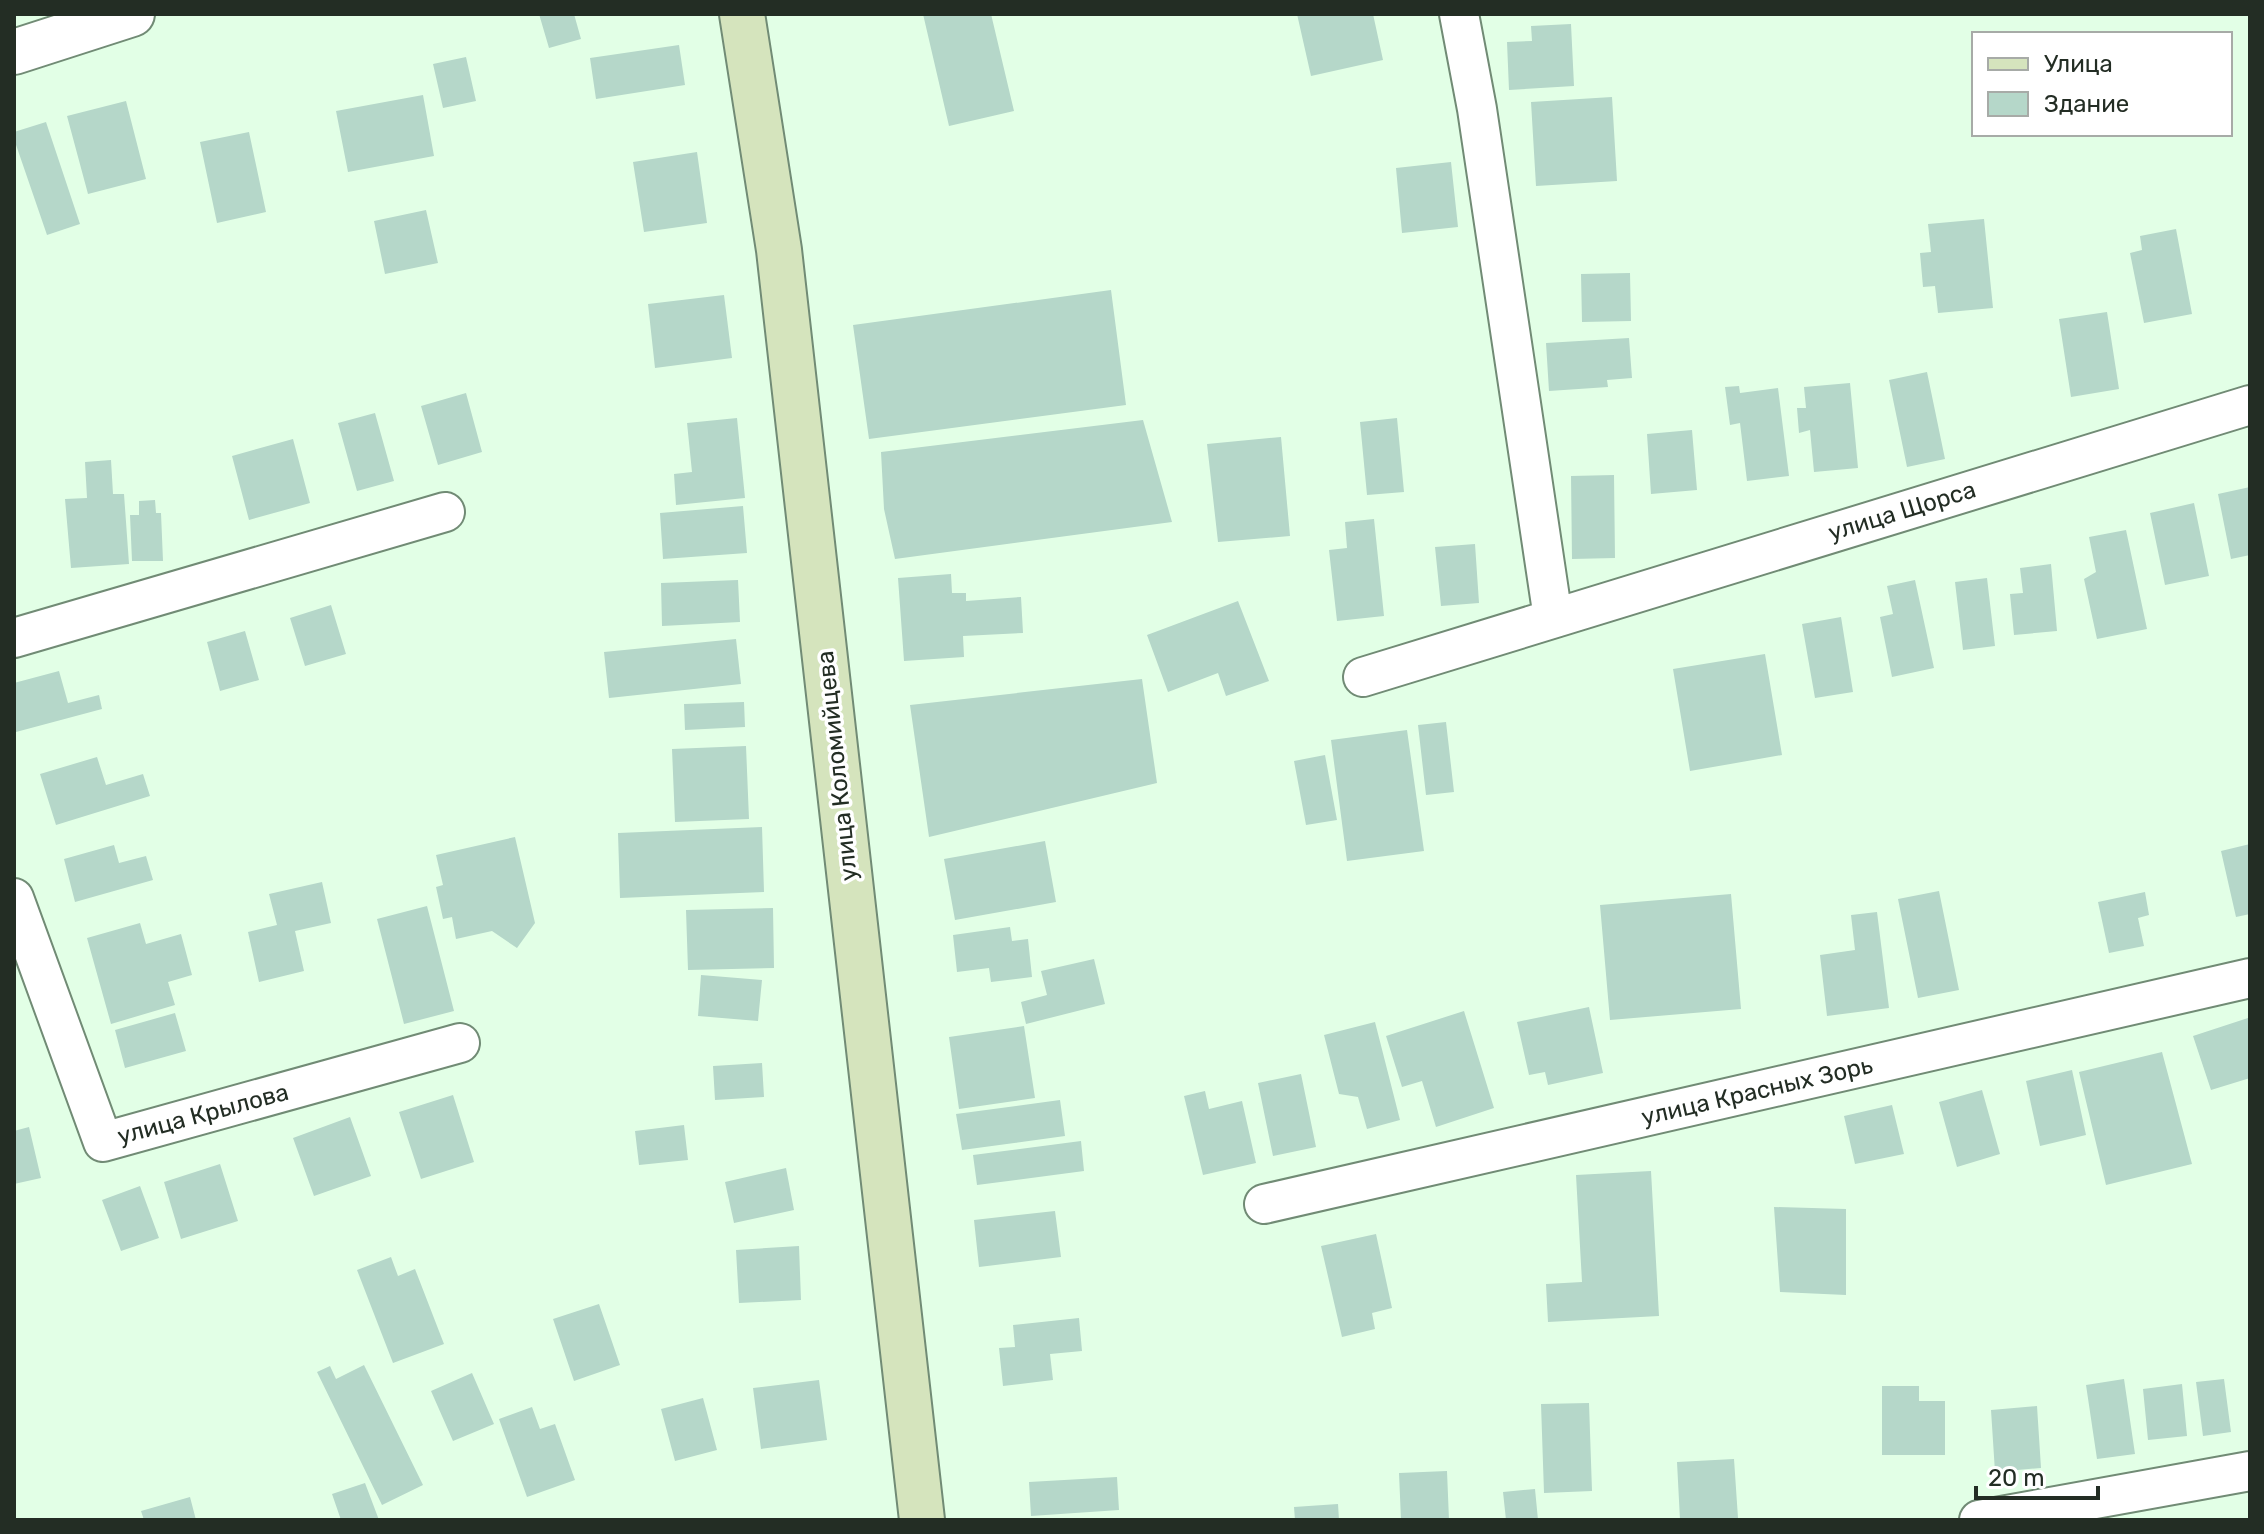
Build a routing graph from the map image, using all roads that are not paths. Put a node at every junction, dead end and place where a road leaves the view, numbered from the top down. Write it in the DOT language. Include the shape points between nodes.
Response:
graph roads {
  1 [pos="132,14"];
  2 [pos="742,14"];
  3 [pos="1459,14"];
  4 [pos="14,52"];
  5 [pos="2250,405"];
  6 [pos="445,512"];
  7 [pos="1553,618"];
  8 [pos="14,638"];
  9 [pos="1363,677"];
  10 [pos="14,898"];
  11 [pos="2250,978"];
  12 [pos="460,1043"];
  13 [pos="1264,1204"];
  14 [pos="2250,1471"];
  15 [pos="922,1520"];
  16 [pos="1979,1520"];
  1 -- 4 [label="street"];
  2 -- 15 [label="main road, улица Коломийцева" via="779,250"];
  3 -- 7 [label="street"];
  5 -- 7 [label="street, улица Щорса"];
  6 -- 8 [label="street"];
  7 -- 9 [label="street, улица Щорса"];
  10 -- 12 [label="street, улица Крылова" via="103,1142"];
  11 -- 13 [label="street, улица Красных Зорь"];
  14 -- 16 [label="street"];
}
